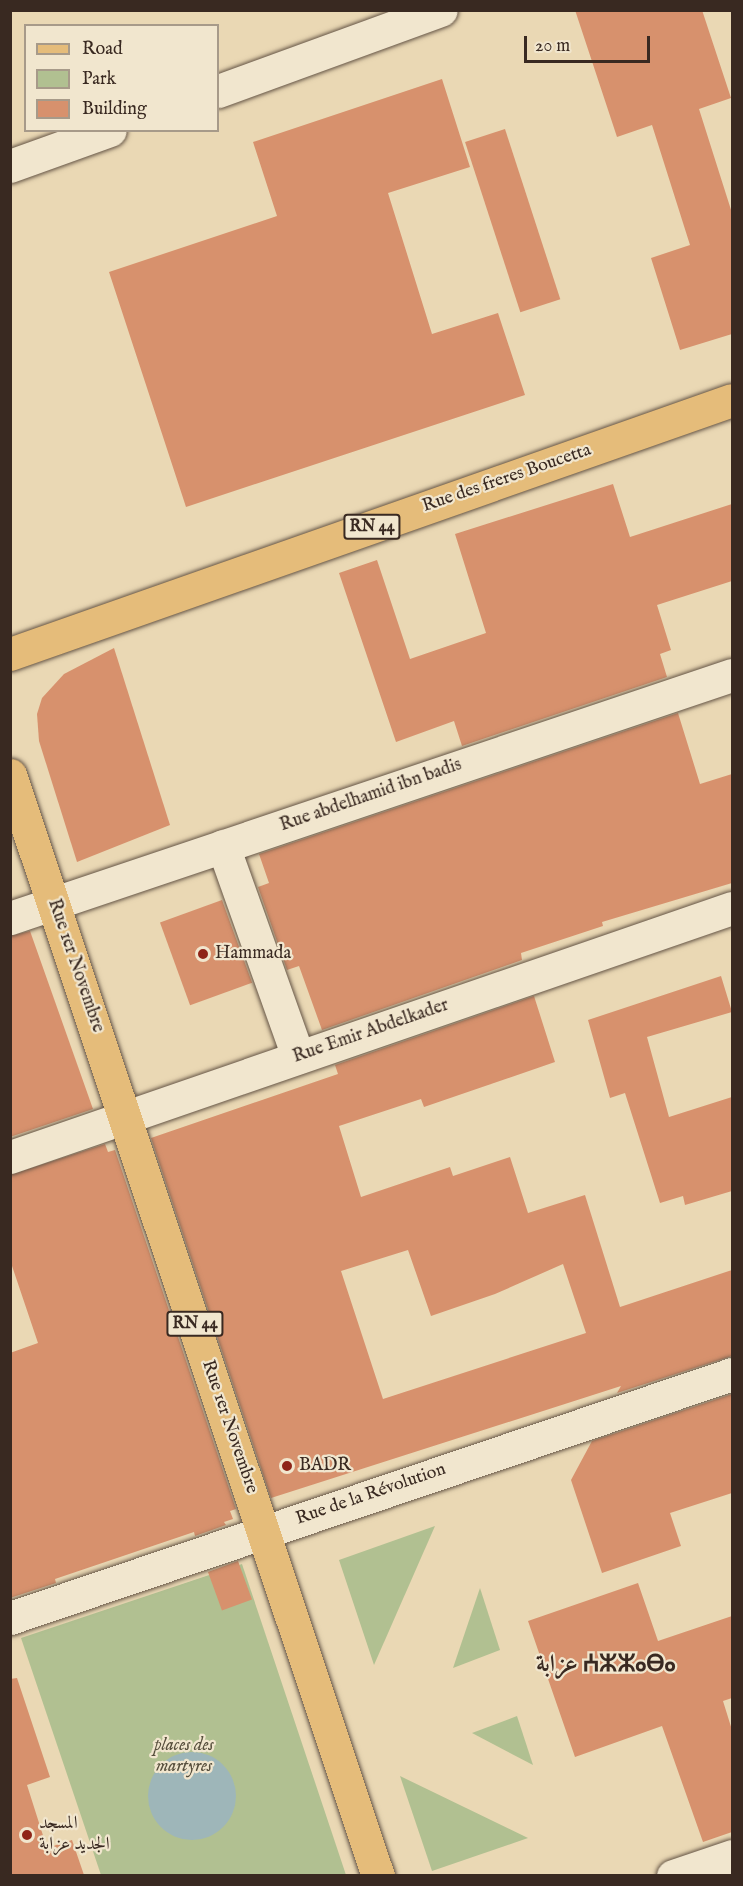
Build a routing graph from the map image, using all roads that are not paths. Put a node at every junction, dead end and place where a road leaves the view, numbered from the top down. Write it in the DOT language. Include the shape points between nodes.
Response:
graph roads {
  1 [pos="441,10"];
  2 [pos="219,91"];
  3 [pos="104,132"];
  4 [pos="10,166"];
  5 [pos="732,400"];
  6 [pos="10,654"];
  7 [pos="732,675"];
  8 [pos="10,775"];
  9 [pos="223,846"];
  10 [pos="54,903"];
  11 [pos="732,908"];
  12 [pos="10,918"];
  13 [pos="298,1057"];
  14 [pos="125,1117"];
  15 [pos="10,1157"];
  16 [pos="732,1374"];
  17 [pos="264,1531"];
  18 [pos="10,1618"];
  19 [pos="732,1856"];
  20 [pos="378,1875"];
  21 [pos="673,1875"];
  1 -- 2 [label="street"];
  3 -- 4 [label="street"];
  5 -- 6 [label="main road, Rue des freres Boucetta / RN 44"];
  7 -- 9 [label="street, Rue abdelhamid ibn badis"];
  8 -- 10 [label="main road, Rue 1er Novembre / RN 44"];
  9 -- 10 [label="street, Rue abdelhamid ibn badis"];
  9 -- 13 [label="street"];
  10 -- 12 [label="street, Rue abdelhamid ibn badis"];
  10 -- 14 [label="main road, Rue 1er Novembre / RN 44"];
  11 -- 13 [label="street, Rue Emir Abdelkader"];
  13 -- 14 [label="street, Rue Emir Abdelkader"];
  14 -- 15 [label="street, Rue Emir Abdelkader"];
  14 -- 17 [label="main road, Rue 1er Novembre / RN 44"];
  16 -- 17 [label="street, Rue de la Révolution"];
  17 -- 18 [label="street, Rue de la Révolution"];
  17 -- 20 [label="main road, Rue 1er Novembre / RN 44"];
  19 -- 21 [label="street"];
}
